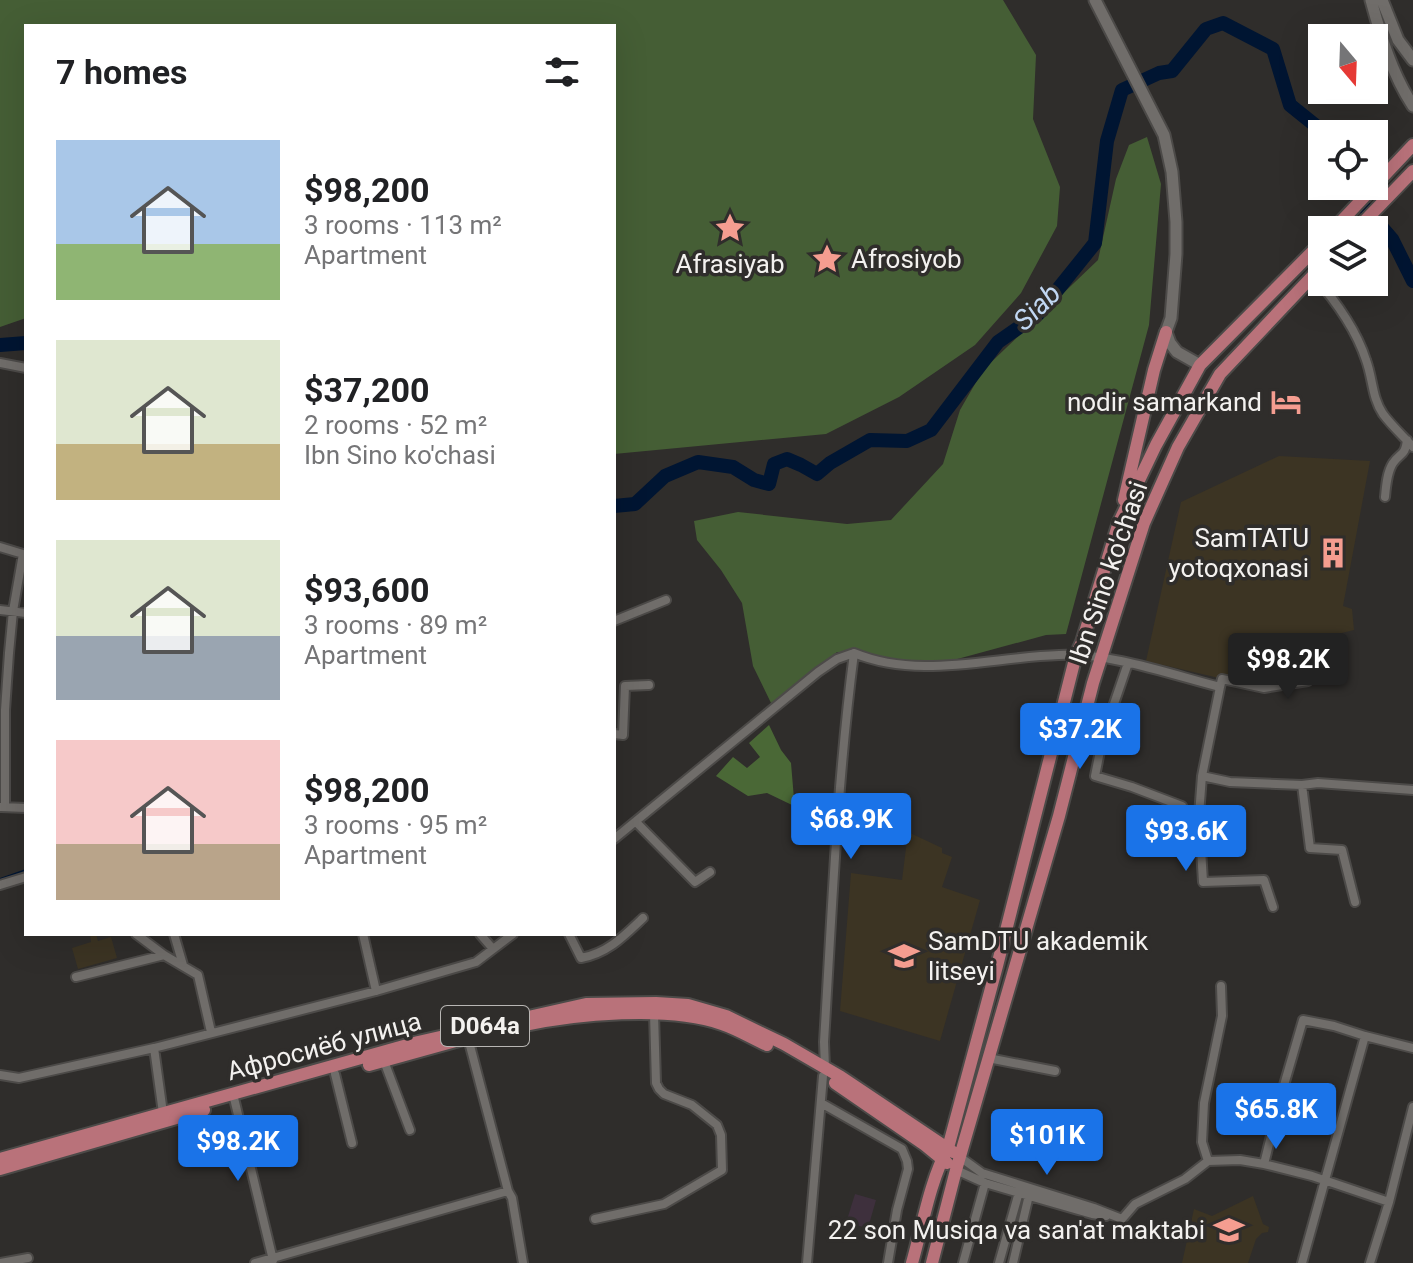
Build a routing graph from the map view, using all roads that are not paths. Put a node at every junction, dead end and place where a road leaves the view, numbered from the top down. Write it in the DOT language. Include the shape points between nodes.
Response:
graph roads {
  1 [pos="1095,0"];
  2 [pos="1371,0"];
  3 [pos="1382,0"];
  4 [pos="1413,60"];
  5 [pos="1413,106"];
  6 [pos="1413,145"];
  7 [pos="1413,171"];
  8 [pos="1346,216"];
  9 [pos="1370,216"];
  10 [pos="1308,256"];
  11 [pos="1308,282"];
  12 [pos="1331,296"];
  13 [pos="1166,332"];
  14 [pos="0,363"];
  15 [pos="1200,365"];
  16 [pos="24,368"];
  17 [pos="1220,374"];
  18 [pos="1410,443"];
  19 [pos="1385,497"];
  20 [pos="1119,522"];
  21 [pos="0,547"];
  22 [pos="666,600"];
  23 [pos="0,610"];
  24 [pos="13,611"];
  25 [pos="24,613"];
  26 [pos="616,620"];
  27 [pos="854,653"];
  28 [pos="1076,655"];
  29 [pos="1102,656"];
  30 [pos="1128,663"];
  31 [pos="1306,672"];
  32 [pos="649,685"];
  33 [pos="1220,687"];
  34 [pos="616,734"];
  35 [pos="1202,776"];
  36 [pos="1302,785"];
  37 [pos="1413,790"];
  38 [pos="1182,806"];
  39 [pos="2,807"];
  40 [pos="24,808"];
  41 [pos="636,822"];
  42 [pos="616,837"];
  43 [pos="710,872"];
  44 [pos="24,878"];
  45 [pos="0,885"];
  46 [pos="1355,902"];
  47 [pos="1273,907"];
  48 [pos="643,918"];
  49 [pos="139,936"];
  50 [pos="175,936"];
  51 [pos="363,936"];
  52 [pos="482,936"];
  53 [pos="510,936"];
  54 [pos="570,936"];
  55 [pos="493,949"];
  56 [pos="164,955"];
  57 [pos="183,965"];
  58 [pos="76,977"];
  59 [pos="1221,986"];
  60 [pos="376,991"];
  61 [pos="654,1013"];
  62 [pos="211,1032"];
  63 [pos="1365,1036"];
  64 [pos="468,1038"];
  65 [pos="154,1048"];
  66 [pos="1413,1048"];
  67 [pos="988,1058"];
  68 [pos="384,1061"];
  69 [pos="1055,1071"];
  70 [pos="824,1072"];
  71 [pos="335,1074"];
  72 [pos="0,1075"];
  73 [pos="234,1098"];
  74 [pos="821,1103"];
  75 [pos="1413,1107"];
  76 [pos="163,1113"];
  77 [pos="410,1130"];
  78 [pos="88,1140"];
  79 [pos="352,1143"];
  80 [pos="48,1150"];
  81 [pos="1402,1153"];
  82 [pos="944,1154"];
  83 [pos="1413,1156"];
  84 [pos="960,1157"];
  85 [pos="0,1159"];
  86 [pos="1208,1161"];
  87 [pos="1264,1164"];
  88 [pos="0,1169"];
  89 [pos="956,1170"];
  90 [pos="1326,1181"];
  91 [pos="985,1183"];
  92 [pos="508,1191"];
  93 [pos="1024,1194"];
  94 [pos="1389,1202"];
  95 [pos="595,1219"];
  96 [pos="1122,1219"];
  97 [pos="28,1258"];
  98 [pos="274,1260"];
  99 [pos="0,1263"];
  100 [pos="255,1263"];
  101 [pos="523,1263"];
  102 [pos="807,1263"];
  103 [pos="888,1263"];
  104 [pos="912,1263"];
  105 [pos="932,1263"];
  106 [pos="963,1263"];
  107 [pos="999,1263"];
  108 [pos="1013,1263"];
  109 [pos="1302,1263"];
  110 [pos="1370,1263"];
  1 -- 13 [label="street" via="1164,135 1172,172 1176,254"];
  2 -- 5 [label="street" via="1386,50"];
  3 -- 4 [label="street" via="1398,40"];
  6 -- 8 [label="main road"];
  7 -- 9 [label="main road"];
  10 -- 15 [label="main road, Ibn Sino ko'chasi"];
  11 -- 17 [label="main road, Ibn Sino ko'chasi"];
  12 -- 18 [label="street" via="1367,362 1383,413"];
  13 -- 15 [label="street" via="1177,352"];
  13 -- 20 [label="main road"];
  14 -- 16 [label="street"];
  15 -- 17 [label="main road"];
  15 -- 20 [label="main road, Ibn Sino ko'chasi"];
  17 -- 29 [label="main road, Ibn Sino ko'chasi" via="1178,447 1144,523"];
  18 -- 19 [label="street" via="1389,472"];
  20 -- 28 [label="main road, Ibn Sino ko'chasi"];
  21 -- 24 [label="street" via="23,554"];
  22 -- 26 [label="street"];
  23 -- 24 [label="street"];
  24 -- 25 [label="street"];
  24 -- 39 [label="street"];
  27 -- 28 [label="street" via="928,667"];
  27 -- 41 [label="street" via="818,672"];
  27 -- 70 [label="street" via="834,876"];
  28 -- 29 [label="street"];
  28 -- 82 [label="main road, Ibn Sino ko'chasi"];
  29 -- 30 [label="street"];
  29 -- 67 [label="main road, Ibn Sino ko'chasi"];
  30 -- 33 [label="street"];
  30 -- 38 [label="street" via="1095,776"];
  31 -- 33 [label="street" via="1308,681 1264,688 1222,679"];
  32 -- 34 [label="street" via="625,686 623,735"];
  33 -- 35 [label="street"];
  35 -- 36 [label="street"];
  35 -- 47 [label="street" via="1203,882 1264,880"];
  36 -- 37 [label="street"];
  36 -- 46 [label="street" via="1310,848 1342,850"];
  39 -- 40 [label="street"];
  41 -- 42 [label="street"];
  41 -- 43 [label="street" via="695,882"];
  44 -- 45 [label="street"];
  48 -- 54 [label="street" via="613,946 591,956 581,958"];
  49 -- 56 [label="street"];
  50 -- 57 [label="street"];
  51 -- 60 [label="street"];
  52 -- 55 [label="street"];
  53 -- 55 [label="street"];
  55 -- 60 [label="street" via="476,962"];
  56 -- 57 [label="street"];
  56 -- 58 [label="street"];
  57 -- 62 [label="street" via="198,975"];
  59 -- 86 [label="street" via="1222,1016 1204,1103 1202,1142"];
  60 -- 62 [label="street"];
  61 -- 64 [label="main road, Афросиёб улица / D064a" via="586,1016"];
  61 -- 70 [label="main road, Афросиёб улица / D064a" via="722,1024"];
  61 -- 95 [label="street" via="656,1083 664,1094 692,1105 717,1125 722,1170 664,1204"];
  62 -- 65 [label="street"];
  63 -- 66 [label="street"];
  63 -- 87 [label="street" via="1303,1020"];
  63 -- 90 [label="street"];
  64 -- 68 [label="main road, Афросиёб улица / D064a"];
  64 -- 92 [label="street"];
  65 -- 72 [label="street" via="19,1078"];
  65 -- 76 [label="street"];
  67 -- 69 [label="street"];
  67 -- 84 [label="main road, Ibn Sino ko'chasi"];
  68 -- 71 [label="main road, Афросиёб улица / D064a"];
  68 -- 77 [label="street"];
  70 -- 73 [label="main road, Афросиёб улица / D064a" via="784,1044 726,1016 688,1005 586,1004 418,1042"];
  70 -- 74 [label="street"];
  70 -- 82 [label="main road, Афросиёб улица / D064a"];
  71 -- 73 [label="main road, Афросиёб улица / D064a"];
  71 -- 79 [label="street"];
  73 -- 76 [label="main road, Афросиёб улица / D064a"];
  73 -- 78 [label="main road, Афросиёб улица / D064a"];
  73 -- 98 [label="street"];
  74 -- 102 [label="street"];
  74 -- 103 [label="street" via="902,1149 908,1169"];
  75 -- 81 [label="street"];
  76 -- 78 [label="main road, Афросиёб улица / D064a"];
  78 -- 80 [label="main road, Афросиёб улица / D064a"];
  80 -- 85 [label="main road, Афросиёб улица / D064a"];
  80 -- 88 [label="main road, Афросиёб улица / D064a"];
  81 -- 83 [label="street"];
  81 -- 94 [label="street"];
  82 -- 84 [label="main road, Афросиёб улица / D064a"];
  82 -- 89 [label="main road, Афросиёб улица / D064a"];
  82 -- 104 [label="main road, Ibn Sino ko'chasi"];
  84 -- 89 [label="main road, Ibn Sino ko'chasi"];
  84 -- 96 [label="street" via="982,1173"];
  86 -- 87 [label="street"];
  86 -- 96 [label="street" via="1135,1204"];
  87 -- 90 [label="street"];
  89 -- 91 [label="street"];
  89 -- 105 [label="main road, Ibn Sino ko'chasi"];
  90 -- 94 [label="street"];
  90 -- 109 [label="street"];
  91 -- 93 [label="street"];
  91 -- 106 [label="street"];
  92 -- 98 [label="street"];
  92 -- 101 [label="street"];
  93 -- 96 [label="street"];
  93 -- 107 [label="street"];
  93 -- 108 [label="street"];
  94 -- 110 [label="street"];
  97 -- 99 [label="street"];
  98 -- 100 [label="street"];
}
